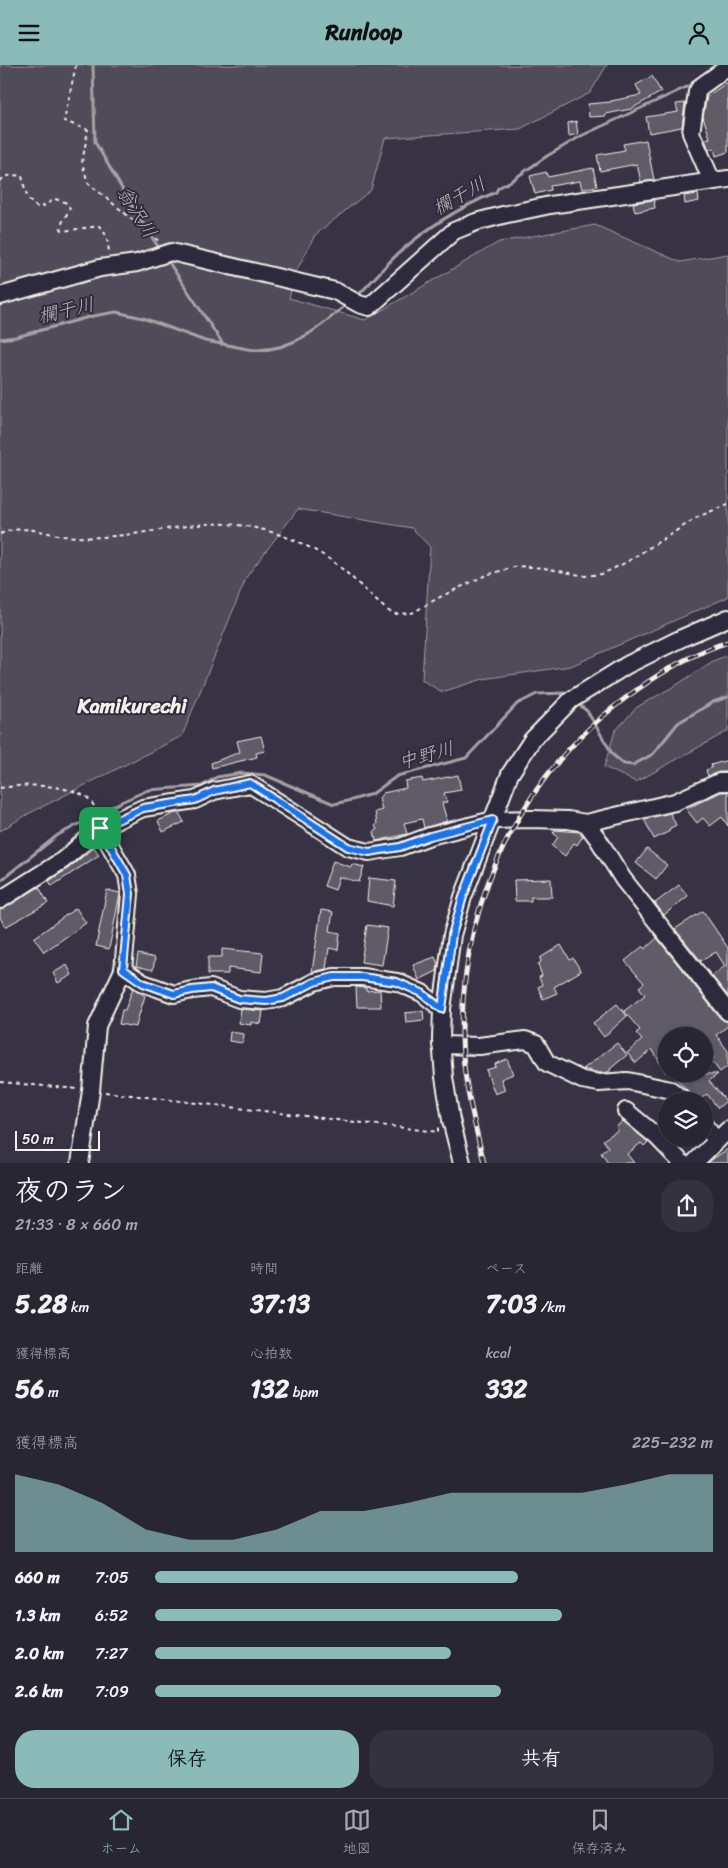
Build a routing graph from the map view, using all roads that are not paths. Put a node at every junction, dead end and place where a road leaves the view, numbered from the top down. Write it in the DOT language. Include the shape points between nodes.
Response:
graph roads {
  1 [pos="728,67"];
  2 [pos="720,180"];
  3 [pos="0,296"];
  4 [pos="728,618"];
  5 [pos="728,782"];
  6 [pos="493,820"];
  7 [pos="586,823"];
  8 [pos="100,828"];
  9 [pos="0,900"];
  10 [pos="123,969"];
  11 [pos="442,1009"];
  12 [pos="728,1012"];
  13 [pos="441,1045"];
  14 [pos="671,1092"];
  15 [pos="626,1111"];
  16 [pos="722,1136"];
  17 [pos="80,1163"];
  18 [pos="462,1163"];
  19 [pos="682,1163"];
  20 [pos="694,1163"];
  1 -- 2 [label="street" via="697,92 691,133"];
  2 -- 3 [label="street" via="550,205 476,223 454,231 369,307 335,291 171,251 137,263 100,268"];
  4 -- 6 [label="street" via="627,665 571,700 532,740 510,774"];
  5 -- 7 [label="street" via="720,782 675,803"];
  6 -- 7 [label="street"];
  6 -- 8 [label="street" via="400,847 369,852 348,847 250,783 214,791 195,800 143,808"];
  6 -- 11 [label="street" via="452,935"];
  7 -- 12 [label="street" via="623,879"];
  8 -- 9 [label="street" via="63,860"];
  8 -- 10 [label="street" via="127,875 130,894"];
  10 -- 11 [label="street" via="143,983 174,994 211,988 239,999 266,1001 283,998 314,982 334,977 362,977 397,982 422,993"];
  10 -- 17 [label="street" via="98,1026"];
  11 -- 13 [label="street"];
  13 -- 14 [label="street" via="478,1046 525,1040 536,1044 547,1063 582,1080 599,1083 628,1081"];
  13 -- 18 [label="street" via="451,1120"];
  15 -- 19 [label="street"];
  16 -- 20 [label="street"];
}
